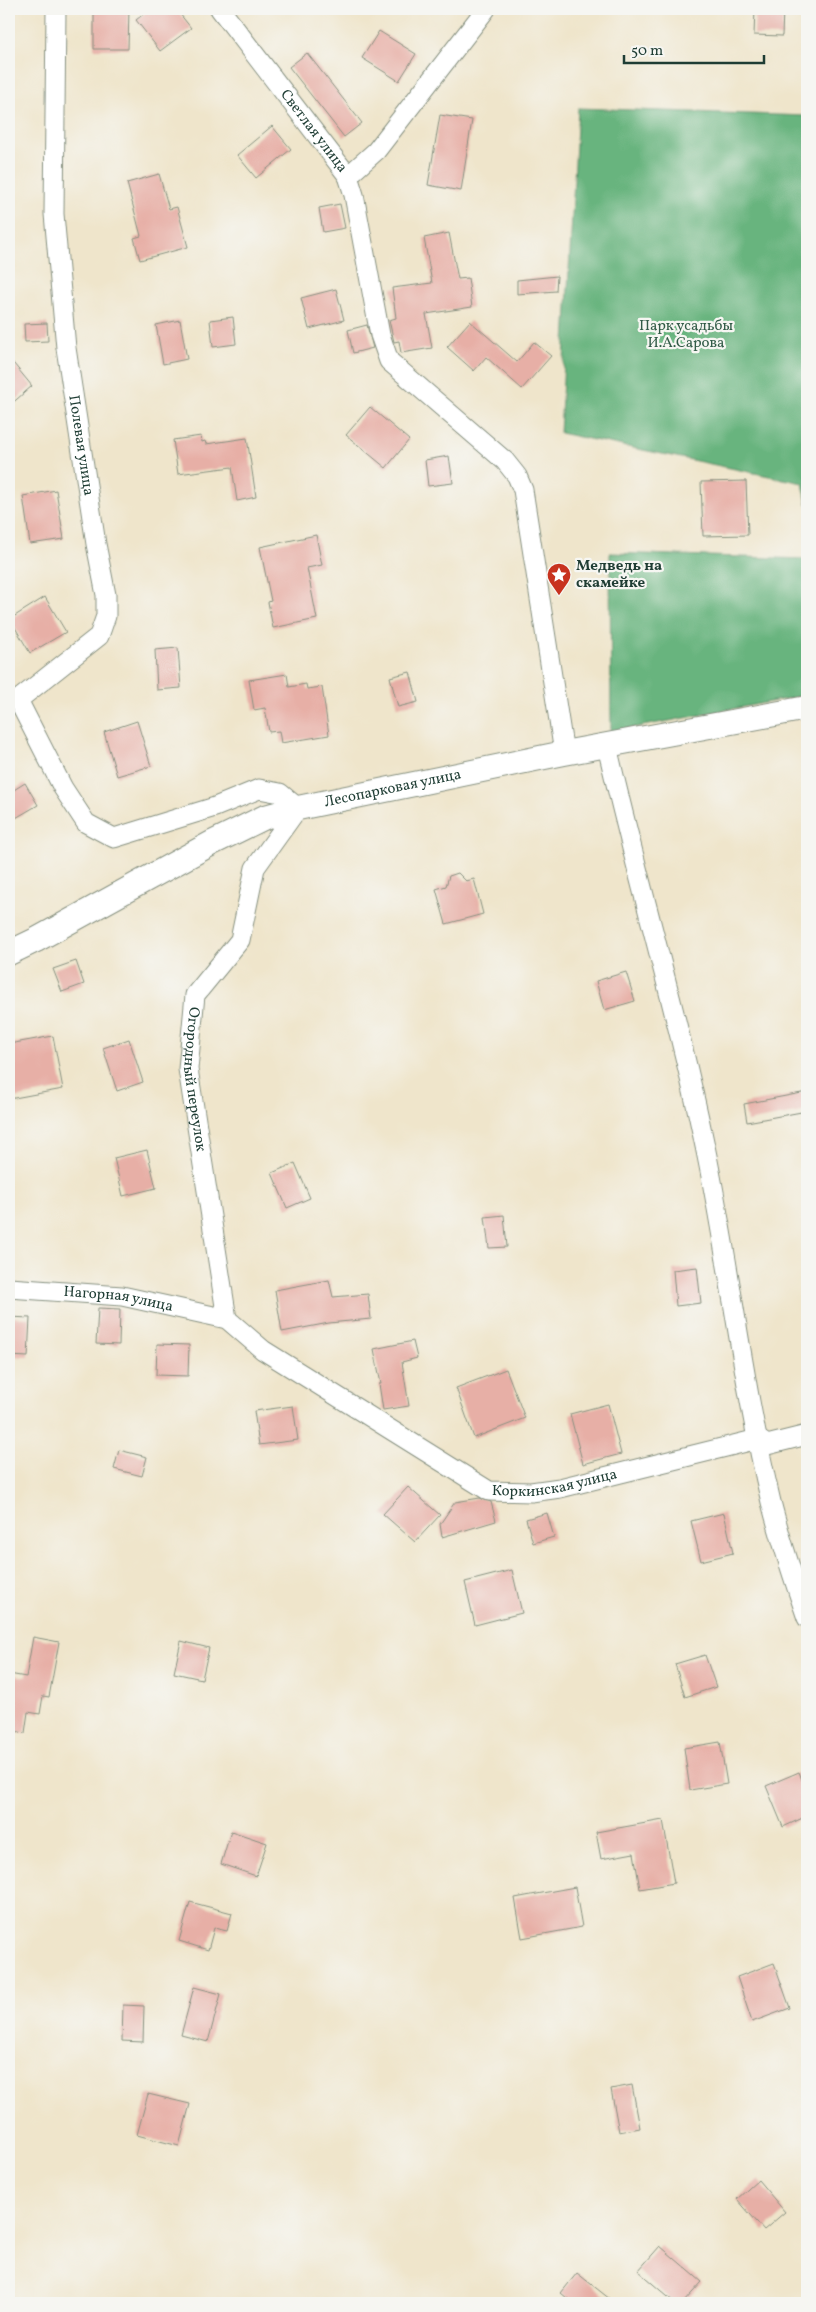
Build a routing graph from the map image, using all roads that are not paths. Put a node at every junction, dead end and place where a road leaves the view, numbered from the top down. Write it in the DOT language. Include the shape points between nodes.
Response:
graph roads {
  1 [pos="56,9"];
  2 [pos="220,9"];
  3 [pos="486,9"];
  4 [pos="348,176"];
  5 [pos="807,708"];
  6 [pos="607,746"];
  7 [pos="564,753"];
  8 [pos="298,808"];
  9 [pos="9,953"];
  10 [pos="9,1288"];
  11 [pos="227,1319"];
  12 [pos="807,1435"];
  13 [pos="758,1439"];
  14 [pos="807,1618"];
  1 -- 8 [label="street, Полевая улица" via="54,214 66,348 106,595 106,616 99,636 18,700 63,788 86,823 114,838 207,810 259,789 280,793"];
  2 -- 4 [label="street, Светлая улица"];
  3 -- 4 [label="street, Светлая улица" via="376,151"];
  4 -- 7 [label="street" via="380,335 390,361 505,461 524,490"];
  5 -- 6 [label="street, Лесопарковая улица"];
  6 -- 7 [label="street, Лесопарковая улица"];
  6 -- 13 [label="street" via="673,1004 706,1153"];
  7 -- 8 [label="street, Лесопарковая улица"];
  8 -- 9 [label="street, Лесопарковая улица" via="265,817 212,843"];
  8 -- 11 [label="street, Огородный переулок" via="255,868 240,940 195,995 188,1069"];
  10 -- 11 [label="street, Нагорная улица" via="122,1296"];
  11 -- 13 [label="street, Коркинская улица" via="263,1350 489,1492 560,1488"];
  12 -- 13 [label="street, Коркинская улица" via="767,1446"];
  13 -- 14 [label="street" via="783,1545"];
}
